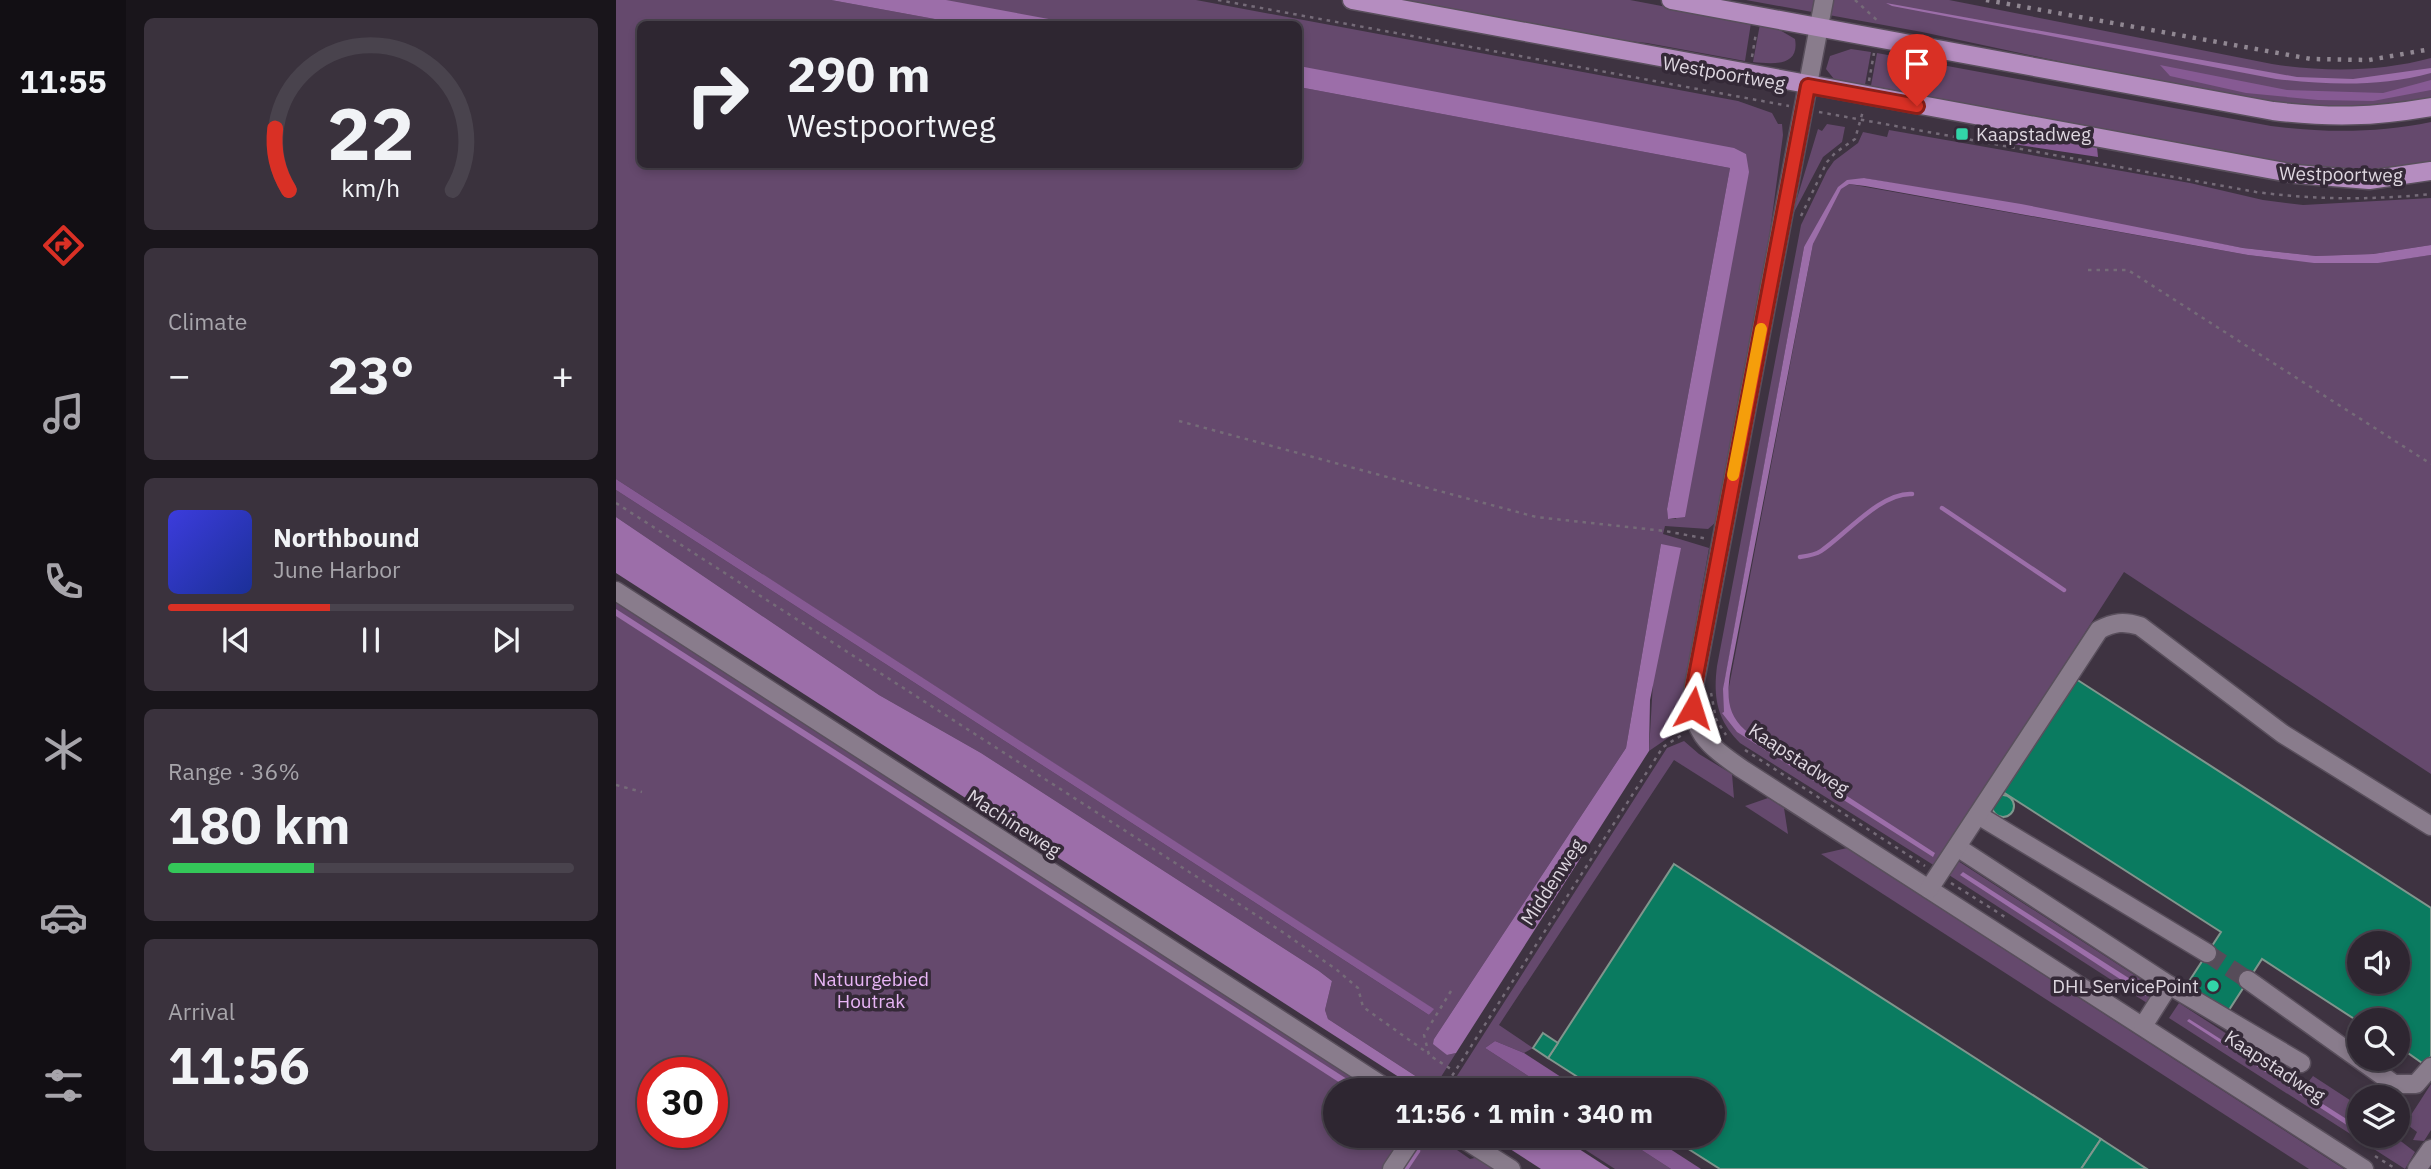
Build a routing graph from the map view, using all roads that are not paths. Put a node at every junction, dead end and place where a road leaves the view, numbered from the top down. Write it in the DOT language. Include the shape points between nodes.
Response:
graph roads {
  1 [pos="1352,0"];
  2 [pos="1671,0"];
  3 [pos="1824,0"];
  4 [pos="1819,28"];
  5 [pos="1808,86"];
  6 [pos="2431,107"];
  7 [pos="2431,171"];
  8 [pos="616,591"];
  9 [pos="1978,815"];
  10 [pos="2431,826"];
  11 [pos="1957,847"];
  12 [pos="1934,882"];
  13 [pos="2207,953"];
  14 [pos="2248,980"];
  15 [pos="2169,985"];
  16 [pos="2143,1026"];
  17 [pos="2301,1063"];
  18 [pos="2431,1067"];
  19 [pos="1370,1078"];
  20 [pos="1406,1148"];
  21 [pos="1478,1148"];
  22 [pos="2431,1149"];
  23 [pos="2368,1161"];
  24 [pos="1392,1169"];
  25 [pos="1511,1169"];
  26 [pos="2417,1169"];
  1 -- 5 [label="main road, Westpoortweg"];
  2 -- 4 [label="main road"];
  3 -- 4 [label="street"];
  4 -- 5 [label="street"];
  4 -- 6 [label="main road" via="2286,113 2328,117"];
  5 -- 7 [label="main road, Westpoortweg" via="2295,174 2369,180"];
  5 -- 12 [label="street, Kaapstadweg" via="1693,708 1698,727 1715,750"];
  8 -- 19 [label="street, Machineweg"];
  9 -- 10 [label="street" via="2099,630 2126,622 2140,626 2283,734"];
  9 -- 11 [label="street"];
  9 -- 13 [label="street"];
  11 -- 12 [label="street"];
  11 -- 15 [label="street"];
  12 -- 16 [label="street, Kaapstadweg"];
  14 -- 18 [label="street" via="2394,1084 2416,1084"];
  15 -- 16 [label="street"];
  15 -- 17 [label="street"];
  16 -- 23 [label="street, Kaapstadweg"];
  20 -- 24 [label="street"];
  21 -- 25 [label="street"];
  22 -- 26 [label="street"];
}
